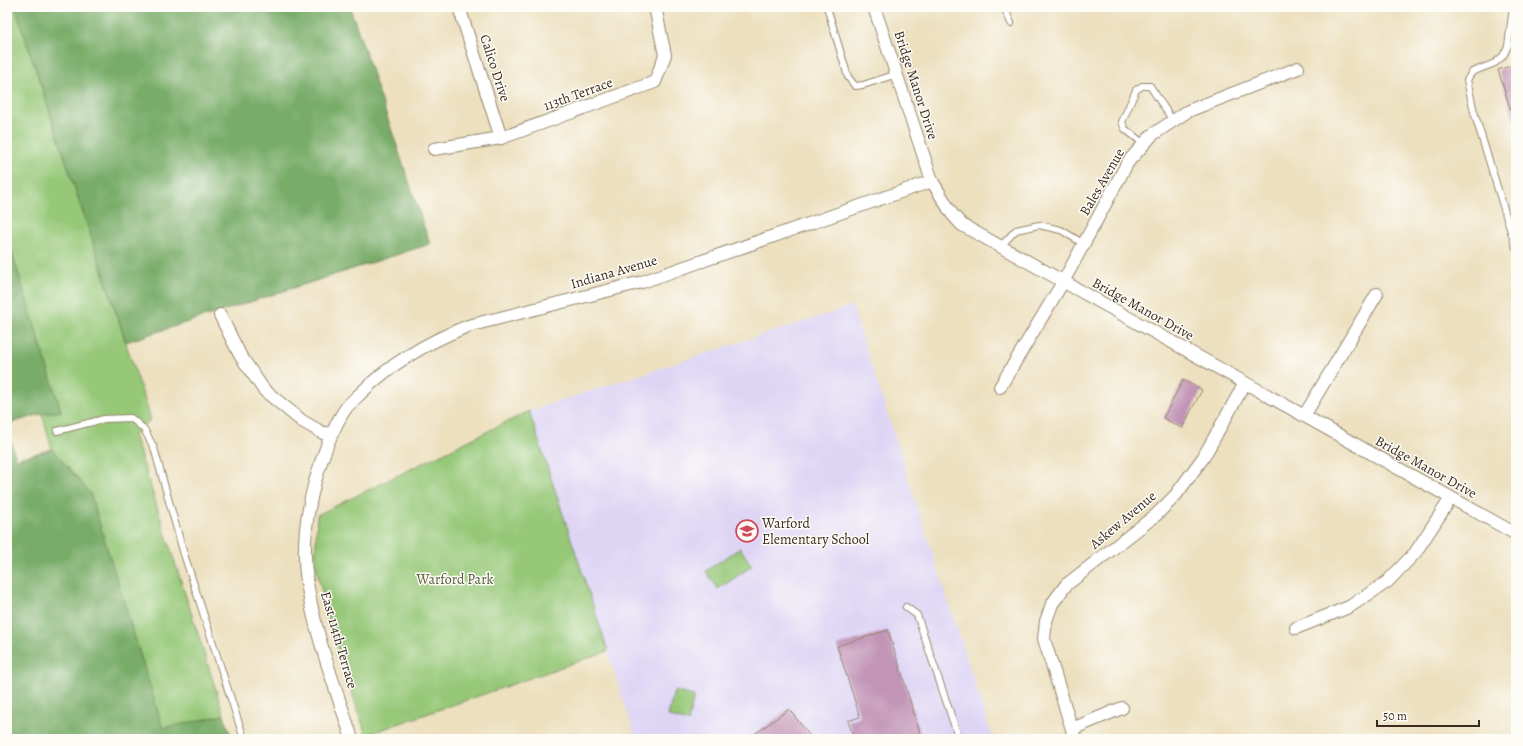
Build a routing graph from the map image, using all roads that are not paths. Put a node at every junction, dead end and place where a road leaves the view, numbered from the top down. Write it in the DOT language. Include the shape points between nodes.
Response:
graph roads {
  1 [pos="459,7"];
  2 [pos="655,7"];
  3 [pos="827,7"];
  4 [pos="874,7"];
  5 [pos="1004,7"];
  6 [pos="1513,7"];
  7 [pos="1011,23"];
  8 [pos="1298,68"];
  9 [pos="897,74"];
  10 [pos="1173,121"];
  11 [pos="501,138"];
  12 [pos="1144,144"];
  13 [pos="434,149"];
  14 [pos="932,181"];
  15 [pos="1084,244"];
  16 [pos="1000,247"];
  17 [pos="1516,248"];
  18 [pos="1063,282"];
  19 [pos="1377,294"];
  20 [pos="220,314"];
  21 [pos="1245,383"];
  22 [pos="1000,387"];
  23 [pos="1304,416"];
  24 [pos="56,431"];
  25 [pos="332,433"];
  26 [pos="1451,498"];
  27 [pos="1516,534"];
  28 [pos="906,606"];
  29 [pos="1296,628"];
  30 [pos="1122,708"];
  31 [pos="1074,734"];
  32 [pos="244,739"];
  33 [pos="352,739"];
  34 [pos="959,739"];
  1 -- 11 [label="street, Calico Drive"];
  2 -- 11 [label="street, 113th Terrace" via="665,56 655,82"];
  3 -- 9 [label="lane" via="848,77 854,86"];
  4 -- 9 [label="street, Bridge Manor Drive"];
  5 -- 7 [label="lane"];
  6 -- 17 [label="lane" via="1508,46 1503,56 1495,63 1472,72 1467,80 1474,112"];
  8 -- 10 [label="street, Bales Avenue" via="1188,111"];
  9 -- 14 [label="street, Bridge Manor Drive"];
  10 -- 12 [label="street, Bales Avenue" via="1152,135"];
  10 -- 12 [label="lane" via="1150,86 1142,86 1136,90 1122,122 1125,129"];
  11 -- 13 [label="street, 113th Terrace"];
  12 -- 15 [label="street, Bales Avenue" via="1128,162"];
  14 -- 16 [label="street, Bridge Manor Drive" via="952,214 962,225"];
  14 -- 25 [label="street, Indiana Avenue" via="642,282 468,326 447,334 402,359 374,380 346,408"];
  15 -- 16 [label="lane" via="1061,230 1039,225 1016,230"];
  15 -- 18 [label="street, Bales Avenue"];
  16 -- 18 [label="street, Bridge Manor Drive"];
  18 -- 21 [label="street, Bridge Manor Drive"];
  18 -- 22 [label="street, Bales Avenue"];
  19 -- 23 [label="street"];
  20 -- 25 [label="street" via="240,355 264,390 302,421 323,432"];
  21 -- 23 [label="street, Bridge Manor Drive"];
  21 -- 31 [label="street, Askew Avenue" via="1203,458 1175,496 1156,515 1066,585 1052,604 1046,621 1044,639"];
  23 -- 26 [label="street, Bridge Manor Drive"];
  24 -- 32 [label="lane" via="104,419 131,418 144,429 154,448 183,551"];
  25 -- 33 [label="street, East 114th Terrace" via="318,468 310,505 306,543 307,581 315,621"];
  26 -- 27 [label="street, Bridge Manor Drive"];
  26 -- 29 [label="street" via="1415,552 1387,582 1349,607"];
  28 -- 34 [label="lane" via="918,615"];
  30 -- 31 [label="street"];
}
